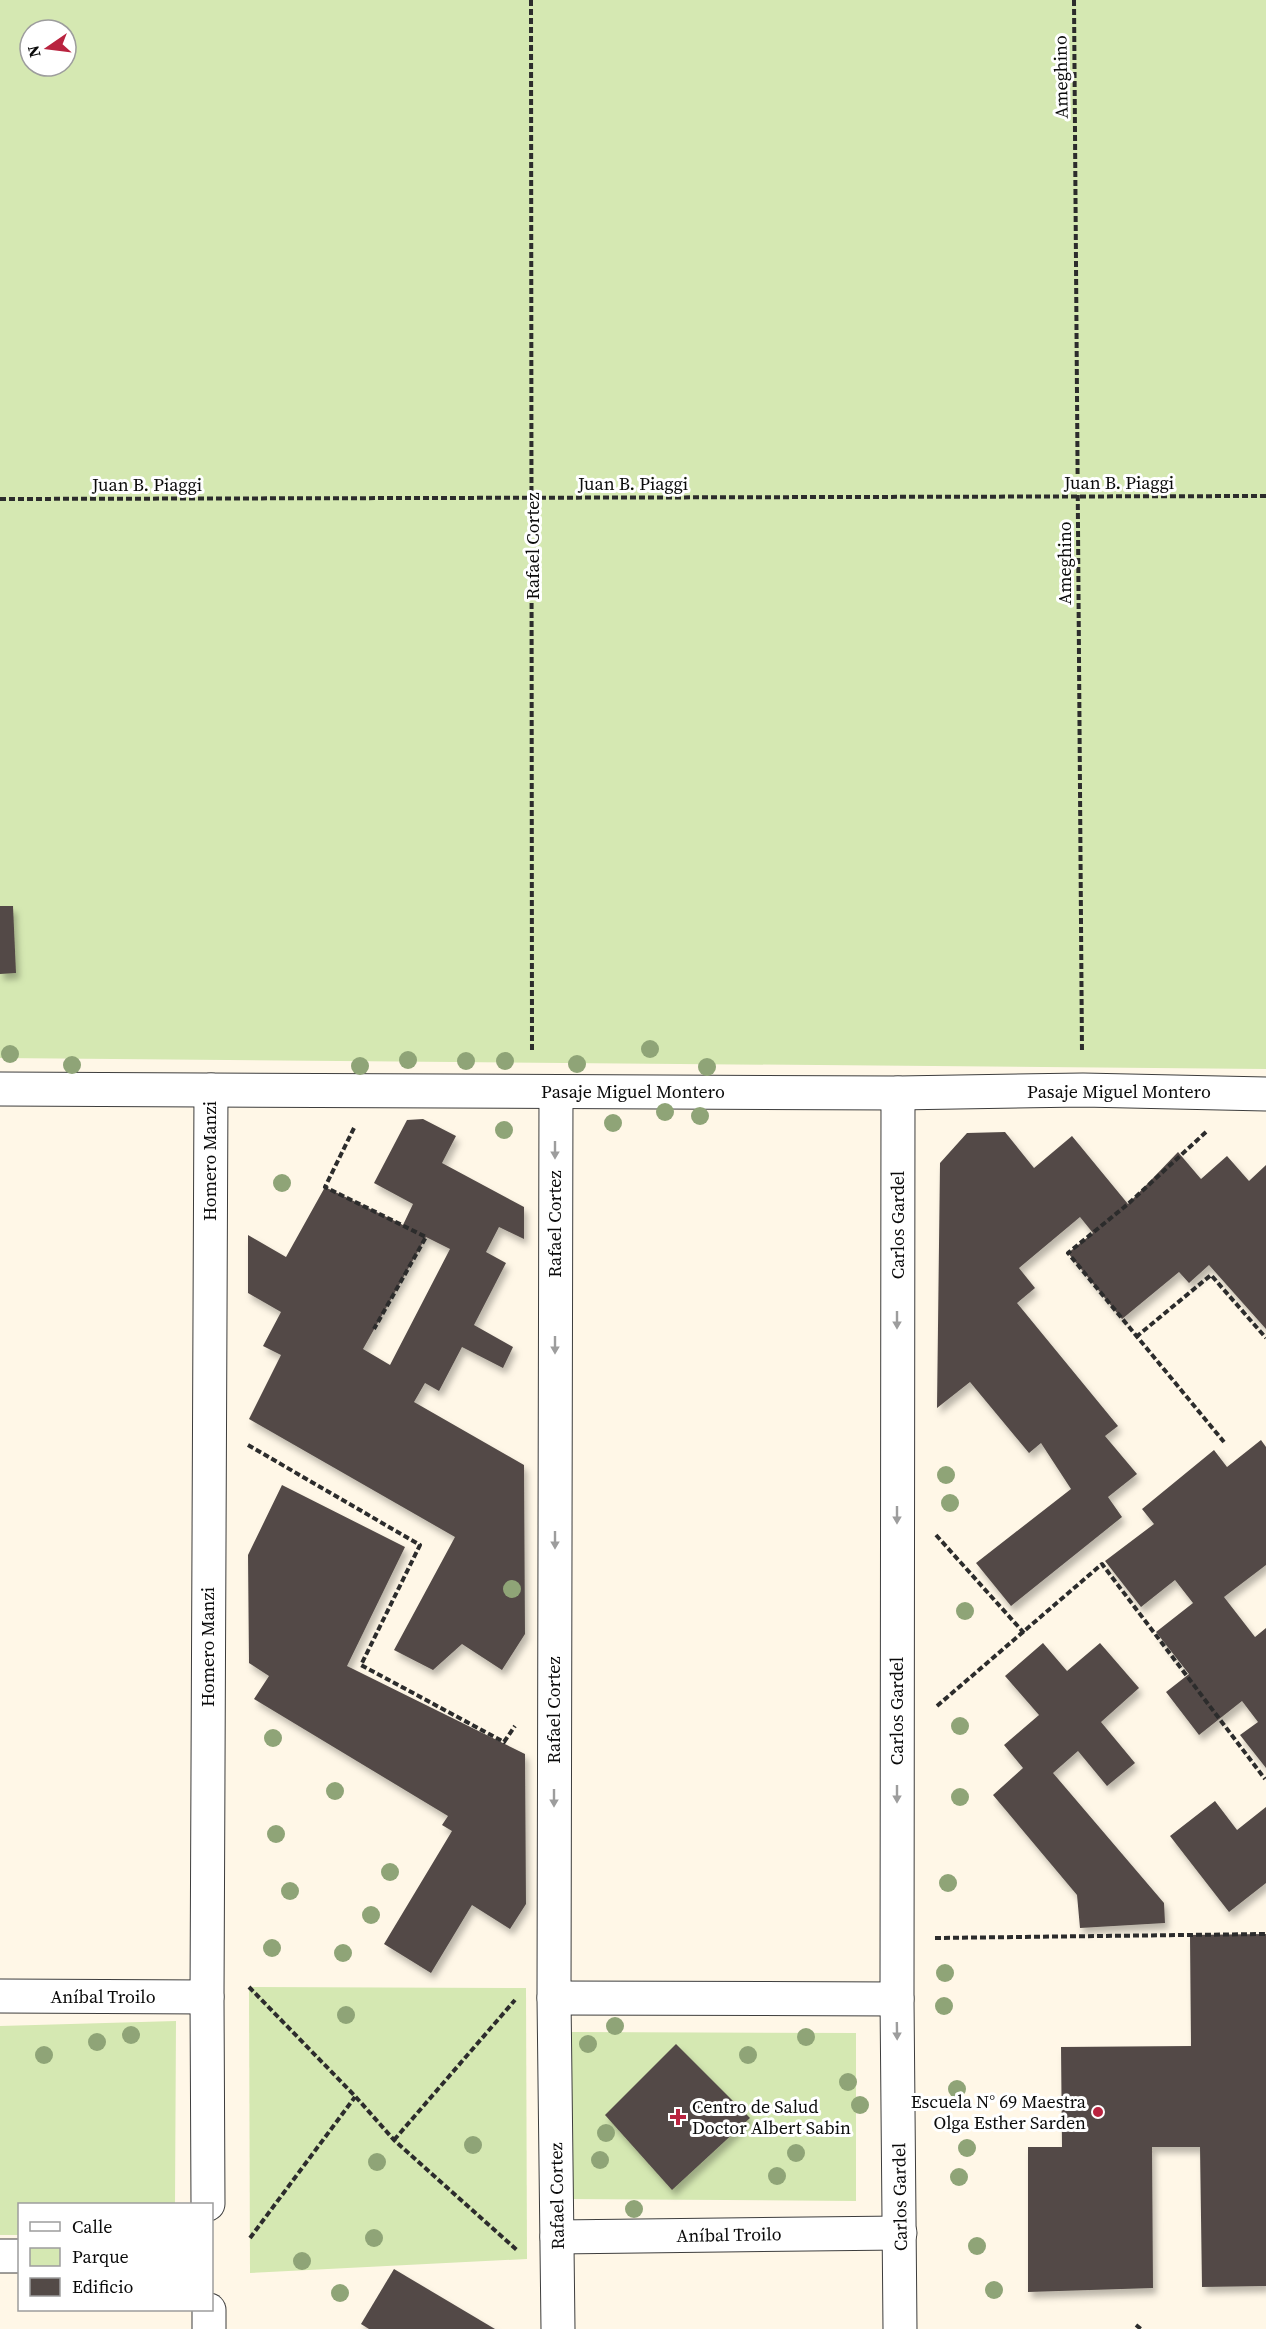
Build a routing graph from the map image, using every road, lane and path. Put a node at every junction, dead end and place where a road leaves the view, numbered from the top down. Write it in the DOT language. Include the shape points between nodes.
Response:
graph roads {
  1 [pos="531,0"];
  2 [pos="1074,0"];
  3 [pos="1266,496"];
  4 [pos="1078,497"];
  5 [pos="533,498"];
  6 [pos="0,499"];
  7 [pos="0,1089"];
  8 [pos="211,1090"];
  9 [pos="1083,1090"];
  10 [pos="544,1091"];
  11 [pos="898,1094"];
  12 [pos="1266,1094"];
  13 [pos="357,1122"];
  14 [pos="1209,1129"];
  15 [pos="374,1329"];
  16 [pos="1136,1337"];
  17 [pos="1266,1338"];
  18 [pos="1224,1442"];
  19 [pos="248,1445"];
  20 [pos="931,1530"];
  21 [pos="1024,1632"];
  22 [pos="930,1712"];
  23 [pos="520,1718"];
  24 [pos="1265,1779"];
  25 [pos="1266,1934"];
  26 [pos="929,1938"];
  27 [pos="249,1987"];
  28 [pos="0,1996"];
  29 [pos="207,1997"];
  30 [pos="518,1997"];
  31 [pos="554,1998"];
  32 [pos="897,2000"];
  33 [pos="355,2096"];
  34 [pos="394,2140"];
  35 [pos="208,2203"];
  36 [pos="900,2233"];
  37 [pos="557,2237"];
  38 [pos="250,2238"];
  39 [pos="519,2251"];
  40 [pos="0,2256"];
  41 [pos="18,2256"];
  42 [pos="209,2311"];
  43 [pos="1136,2325"];
  44 [pos="209,2329"];
  45 [pos="558,2329"];
  46 [pos="900,2329"];
  47 [pos="1141,2329"];
  1 -- 5 [label="path, Rafael Cortez"];
  2 -- 4 [label="path, Ameghino"];
  3 -- 4 [label="path, Juan B. Piaggi"];
  4 -- 5 [label="path, Juan B. Piaggi"];
  4 -- 9 [label="path, Ameghino"];
  5 -- 6 [label="path, Juan B. Piaggi"];
  5 -- 10 [label="path, Rafael Cortez"];
  7 -- 8 [label="street, Pasaje Miguel Montero"];
  8 -- 10 [label="street, Pasaje Miguel Montero"];
  8 -- 29 [label="street, Homero Manzi"];
  9 -- 11 [label="street, Pasaje Miguel Montero"];
  9 -- 12 [label="street, Pasaje Miguel Montero"];
  10 -- 11 [label="street, Pasaje Miguel Montero"];
  10 -- 31 [label="street, Rafael Cortez, one-way"];
  11 -- 32 [label="street, Carlos Gardel, one-way"];
  13 -- 15 [label="path" via="325,1187 426,1237"];
  14 -- 16 [label="path" via="1068,1253"];
  16 -- 17 [label="path" via="1211,1275"];
  16 -- 18 [label="path"];
  19 -- 23 [label="path" via="420,1545 361,1665 504,1742"];
  20 -- 21 [label="path"];
  21 -- 22 [label="path"];
  21 -- 24 [label="path" via="1102,1564"];
  25 -- 26 [label="path"];
  27 -- 33 [label="path"];
  28 -- 29 [label="street, Aníbal Troilo"];
  29 -- 35 [label="street, Homero Manzi"];
  30 -- 34 [label="path"];
  31 -- 32 [label="street"];
  31 -- 37 [label="street, Rafael Cortez"];
  32 -- 36 [label="street, Carlos Gardel, one-way"];
  33 -- 34 [label="path"];
  33 -- 38 [label="path"];
  34 -- 39 [label="path"];
  36 -- 37 [label="street, Aníbal Troilo"];
  36 -- 46 [label="street, Carlos Gardel"];
  37 -- 45 [label="street, Rafael Cortez"];
  40 -- 41 [label="street"];
  42 -- 44 [label="street"];
  43 -- 47 [label="path"];
}
